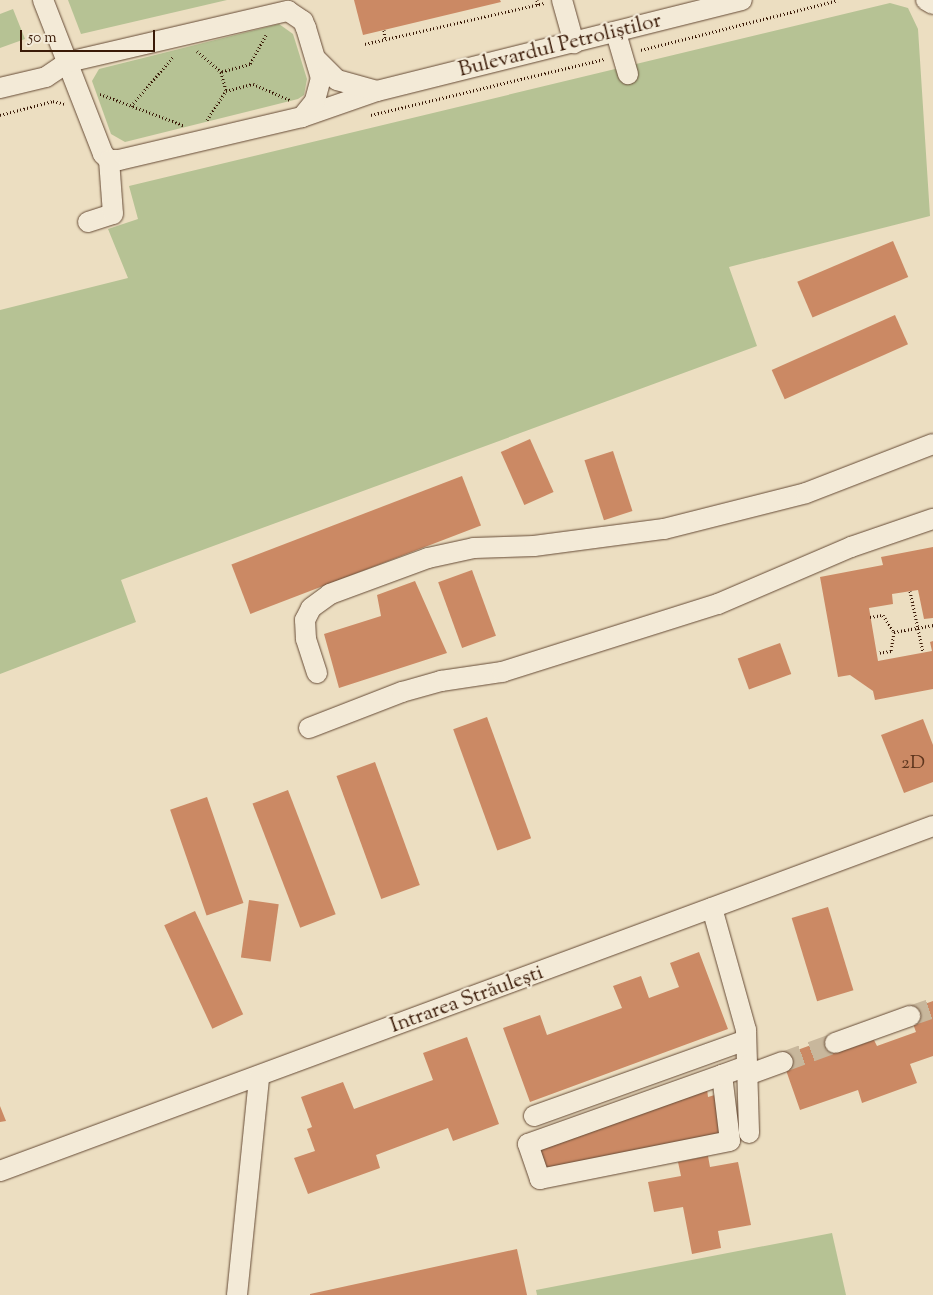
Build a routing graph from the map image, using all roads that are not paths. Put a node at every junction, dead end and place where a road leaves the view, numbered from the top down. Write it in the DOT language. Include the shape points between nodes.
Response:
graph roads {
  1 [pos="43,0"];
  2 [pos="562,0"];
  3 [pos="742,0"];
  4 [pos="926,0"];
  5 [pos="933,4"];
  6 [pos="616,32"];
  7 [pos="574,43"];
  8 [pos="317,60"];
  9 [pos="68,62"];
  10 [pos="628,74"];
  11 [pos="0,88"];
  12 [pos="377,91"];
  13 [pos="300,110"];
  14 [pos="110,160"];
  15 [pos="88,222"];
  16 [pos="933,444"];
  17 [pos="933,518"];
  18 [pos="317,673"];
  19 [pos="309,728"];
  20 [pos="933,826"];
  21 [pos="712,908"];
  22 [pos="910,1016"];
  23 [pos="746,1040"];
  24 [pos="835,1043"];
  25 [pos="783,1062"];
  26 [pos="747,1071"];
  27 [pos="722,1075"];
  28 [pos="259,1077"];
  29 [pos="534,1116"];
  30 [pos="749,1133"];
  31 [pos="0,1172"];
  32 [pos="238,1295"];
  1 -- 9 [label="street"];
  2 -- 7 [label="street"];
  3 -- 6 [label="street, Bulevardul Petroliștilor"];
  4 -- 5 [label="street"];
  6 -- 7 [label="street, Bulevardul Petroliștilor"];
  6 -- 10 [label="street"];
  7 -- 12 [label="street, Bulevardul Petroliștilor"];
  8 -- 9 [label="street, Bulevardul Petroliștilor" via="303,21 288,11 280,10"];
  8 -- 12 [label="street, Bulevardul Petroliștilor" via="337,80"];
  8 -- 13 [label="street, Bulevardul Petroliștilor" via="320,86 315,102"];
  9 -- 11 [label="street, Bulevardul Petroliștilor" via="46,77"];
  9 -- 14 [label="street" via="103,154"];
  12 -- 13 [label="street, Bulevardul Petroliștilor"];
  13 -- 14 [label="street, Bulevardul Petroliștilor" via="138,158"];
  14 -- 15 [label="street" via="113,214"];
  16 -- 18 [label="street" via="806,492 664,529 543,545 474,548 428,558 330,594 311,608 305,620 306,639"];
  17 -- 19 [label="street" via="851,547 718,604 502,672 442,680 402,692"];
  20 -- 21 [label="street, Intrarea Străulești"];
  21 -- 23 [label="street"];
  21 -- 28 [label="street, Intrarea Străulești"];
  22 -- 24 [label="street"];
  23 -- 26 [label="street"];
  23 -- 29 [label="street"];
  25 -- 26 [label="street"];
  26 -- 27 [label="street"];
  26 -- 30 [label="street"];
  27 -- 27 [label="street" via="528,1144 540,1179 730,1141"];
  28 -- 31 [label="street, Intrarea Străulești"];
  28 -- 32 [label="street"];
}
